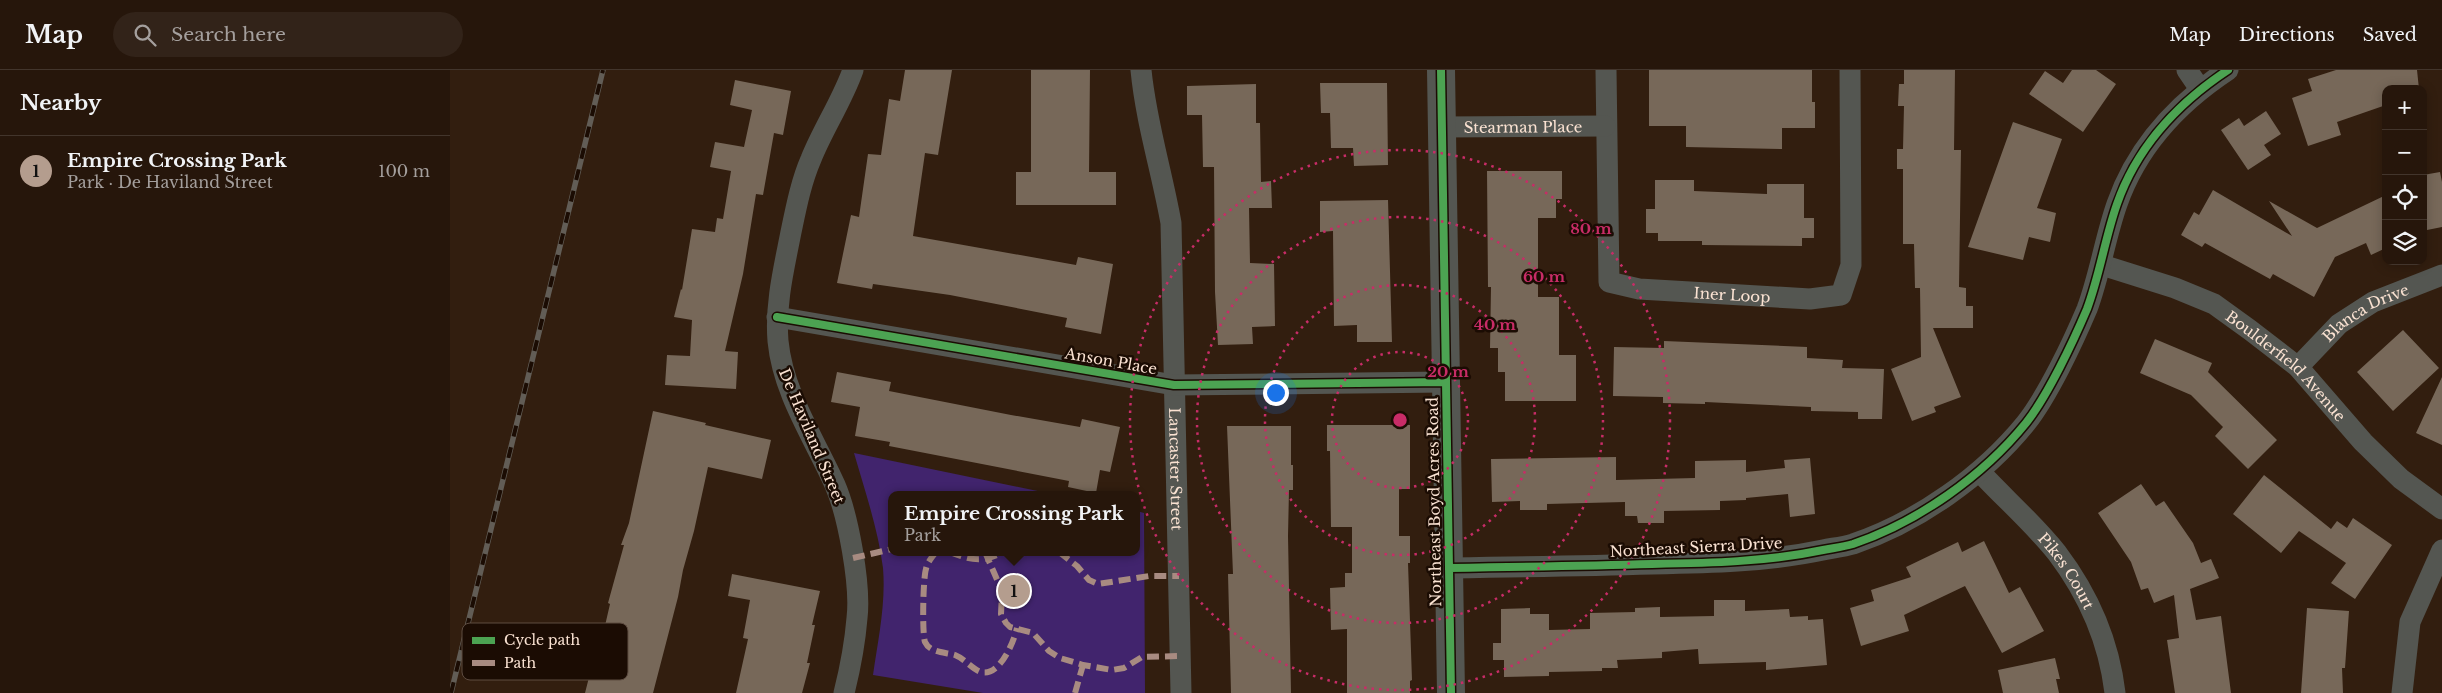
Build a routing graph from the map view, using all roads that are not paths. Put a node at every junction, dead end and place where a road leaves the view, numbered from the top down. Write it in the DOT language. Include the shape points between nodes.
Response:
graph roads {
  1 [pos="853,70"];
  2 [pos="1141,70"];
  3 [pos="1441,70"];
  4 [pos="1606,70"];
  5 [pos="1850,70"];
  6 [pos="2187,70"];
  7 [pos="2228,70"];
  8 [pos="2200,88"];
  9 [pos="1605,126"];
  10 [pos="1442,127"];
  11 [pos="2102,265"];
  12 [pos="2442,275"];
  13 [pos="776,317"];
  14 [pos="2298,367"];
  15 [pos="1445,382"];
  16 [pos="1174,385"];
  17 [pos="1980,472"];
  18 [pos="2442,509"];
  19 [pos="2442,550"];
  20 [pos="1449,568"];
  21 [pos="844,693"];
  22 [pos="1181,693"];
  23 [pos="1451,693"];
  24 [pos="2115,693"];
  25 [pos="2402,693"];
  1 -- 13 [label="street, De Haviland Street" via="810,160 796,208"];
  2 -- 16 [label="street, Lancaster Street" via="1144,101 1164,179 1171,223"];
  3 -- 10 [label="street, Northeast Boyd Acres Road"];
  4 -- 9 [label="street, Iner Loop"];
  5 -- 9 [label="street, Iner Loop" via="1851,265 1841,295 1800,299 1639,289 1609,282"];
  6 -- 8 [label="street"];
  7 -- 8 [label="street, Northeast Sierra Drive"];
  8 -- 11 [label="street, Northeast Sierra Drive" via="2164,123 2133,167 2117,204"];
  9 -- 10 [label="street, Stearman Place"];
  10 -- 15 [label="street, Northeast Boyd Acres Road"];
  11 -- 14 [label="street, Boulderfield Avenue" via="2214,304"];
  11 -- 17 [label="street, Northeast Sierra Drive" via="2058,371 2027,422"];
  12 -- 14 [label="street, Blanca Drive" via="2372,302 2339,324"];
  13 -- 16 [label="street, Anson Place"];
  13 -- 21 [label="street, De Haviland Street" via="781,364 791,395 836,487 848,530 858,617"];
  14 -- 18 [label="street, Boulderfield Avenue" via="2401,479"];
  15 -- 16 [label="street, Anson Place"];
  15 -- 20 [label="street, Northeast Boyd Acres Road"];
  16 -- 22 [label="street, Lancaster Street"];
  17 -- 20 [label="street, Northeast Sierra Drive" via="1924,512 1853,544 1790,557 1714,563"];
  17 -- 24 [label="street, Pikes Court" via="2057,553 2094,612 2113,670"];
  19 -- 25 [label="street" via="2410,622"];
  20 -- 23 [label="street, Northeast Boyd Acres Road"];
}
